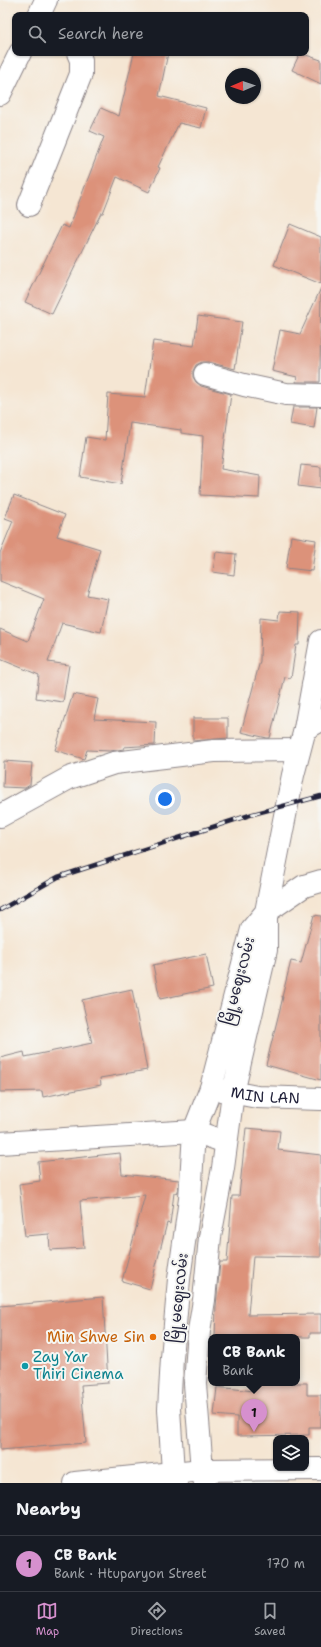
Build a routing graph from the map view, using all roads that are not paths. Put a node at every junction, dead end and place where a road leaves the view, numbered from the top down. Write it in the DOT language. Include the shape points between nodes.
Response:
graph roads {
  1 [pos="19,56"];
  2 [pos="79,56"];
  3 [pos="0,94"];
  4 [pos="29,205"];
  5 [pos="205,374"];
  6 [pos="321,395"];
  7 [pos="321,641"];
  8 [pos="308,733"];
  9 [pos="0,816"];
  10 [pos="321,881"];
  11 [pos="266,912"];
  12 [pos="211,1088"];
  13 [pos="233,1093"];
  14 [pos="321,1099"];
  15 [pos="194,1131"];
  16 [pos="226,1142"];
  17 [pos="0,1143"];
  18 [pos="321,1468"];
  19 [pos="204,1476"];
  20 [pos="175,1478"];
  21 [pos="75,1483"];
  1 -- 3 [label="main road"];
  2 -- 4 [label="main road" via="81,74"];
  5 -- 6 [label="main road" via="286,394"];
  7 -- 8 [label="main road"];
  8 -- 9 [label="main road" via="214,751 114,763 69,778"];
  8 -- 11 [label="main road" via="293,775"];
  10 -- 11 [label="main road" via="304,886"];
  11 -- 12 [label="main road, မြို့မဈေးလမ်း" via="252,929"];
  11 -- 13 [label="main road, မြို့မဈေးလမ်း" via="266,950"];
  12 -- 13 [label="main road, MIN LAN"];
  12 -- 15 [label="main road, မြို့မဈေးလမ်း"];
  13 -- 14 [label="main road, MIN LAN" via="257,1097"];
  13 -- 16 [label="main road, မြို့မဈေးလမ်း"];
  15 -- 16 [label="main road"];
  15 -- 17 [label="main road"];
  15 -- 20 [label="main road, မြို့မဈေးလမ်း" via="190,1199 179,1279 169,1409"];
  16 -- 19 [label="main road, မြို့မဈေးလမ်း" via="210,1237 195,1384"];
  18 -- 19 [label="main road"];
  19 -- 20 [label="main road"];
  20 -- 21 [label="main road"];
}
